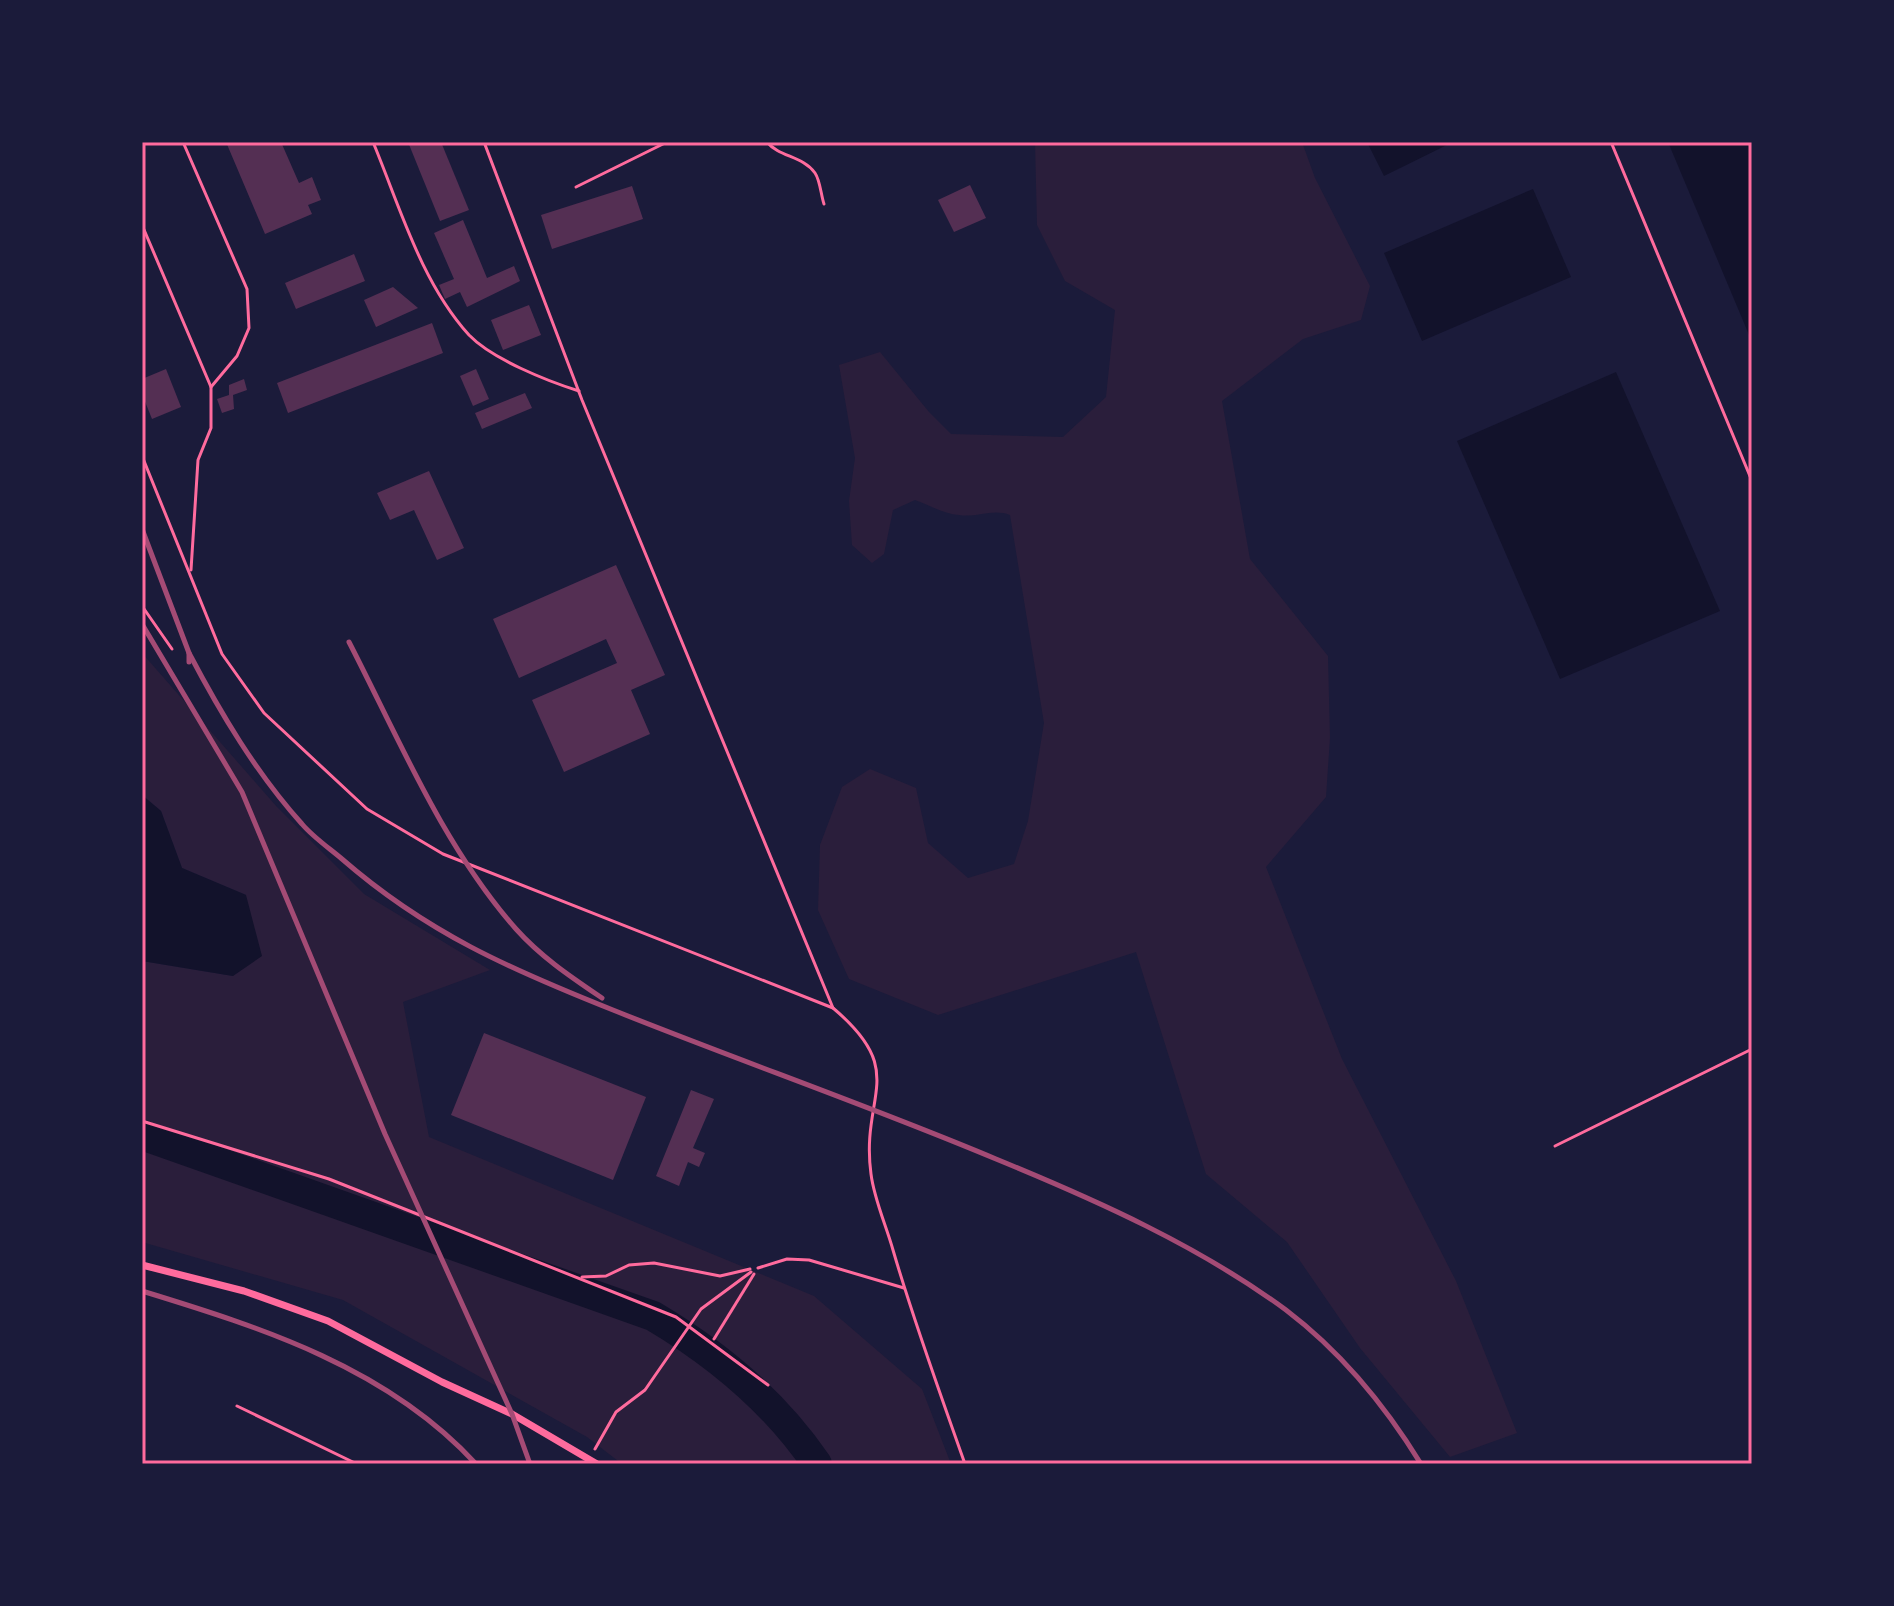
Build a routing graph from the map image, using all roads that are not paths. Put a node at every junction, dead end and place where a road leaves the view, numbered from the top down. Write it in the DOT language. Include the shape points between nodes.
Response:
graph roads {
  1 [pos="183,142"];
  2 [pos="373,142"];
  3 [pos="484,142"];
  4 [pos="667,142"];
  5 [pos="767,142"];
  6 [pos="1611,142"];
  7 [pos="576,187"];
  8 [pos="824,204"];
  9 [pos="142,225"];
  10 [pos="211,387"];
  11 [pos="579,391"];
  12 [pos="142,456"];
  13 [pos="1752,481"];
  14 [pos="191,574"];
  15 [pos="833,1008"];
  16 [pos="1752,1049"];
  17 [pos="1555,1146"];
  18 [pos="142,1265"];
  19 [pos="758,1268"];
  20 [pos="904,1288"];
  21 [pos="237,1406"];
  22 [pos="591,1462"];
  23 [pos="357,1464"];
  24 [pos="965,1464"];
  1 -- 10 [label="lane" via="247,289 249,328 237,356"];
  2 -- 11 [label="lane" via="435,291 471,337 539,378"];
  3 -- 11 [label="lane"];
  4 -- 7 [label="lane"];
  5 -- 8 [label="lane" via="815,173"];
  6 -- 13 [label="lane"];
  9 -- 10 [label="lane"];
  10 -- 14 [label="lane" via="211,428 198,460"];
  11 -- 15 [label="lane"];
  12 -- 14 [label="lane"];
  14 -- 15 [label="lane" via="222,654 264,713 367,809 443,854"];
  15 -- 20 [label="lane" via="857,1027 875,1054 879,1075 869,1137 871,1175"];
  16 -- 17 [label="lane"];
  18 -- 22 [label="street" via="244,1291 328,1321 512,1414"];
  19 -- 20 [label="lane" via="787,1259 809,1260"];
  20 -- 24 [label="lane"];
  21 -- 23 [label="lane"];
}
